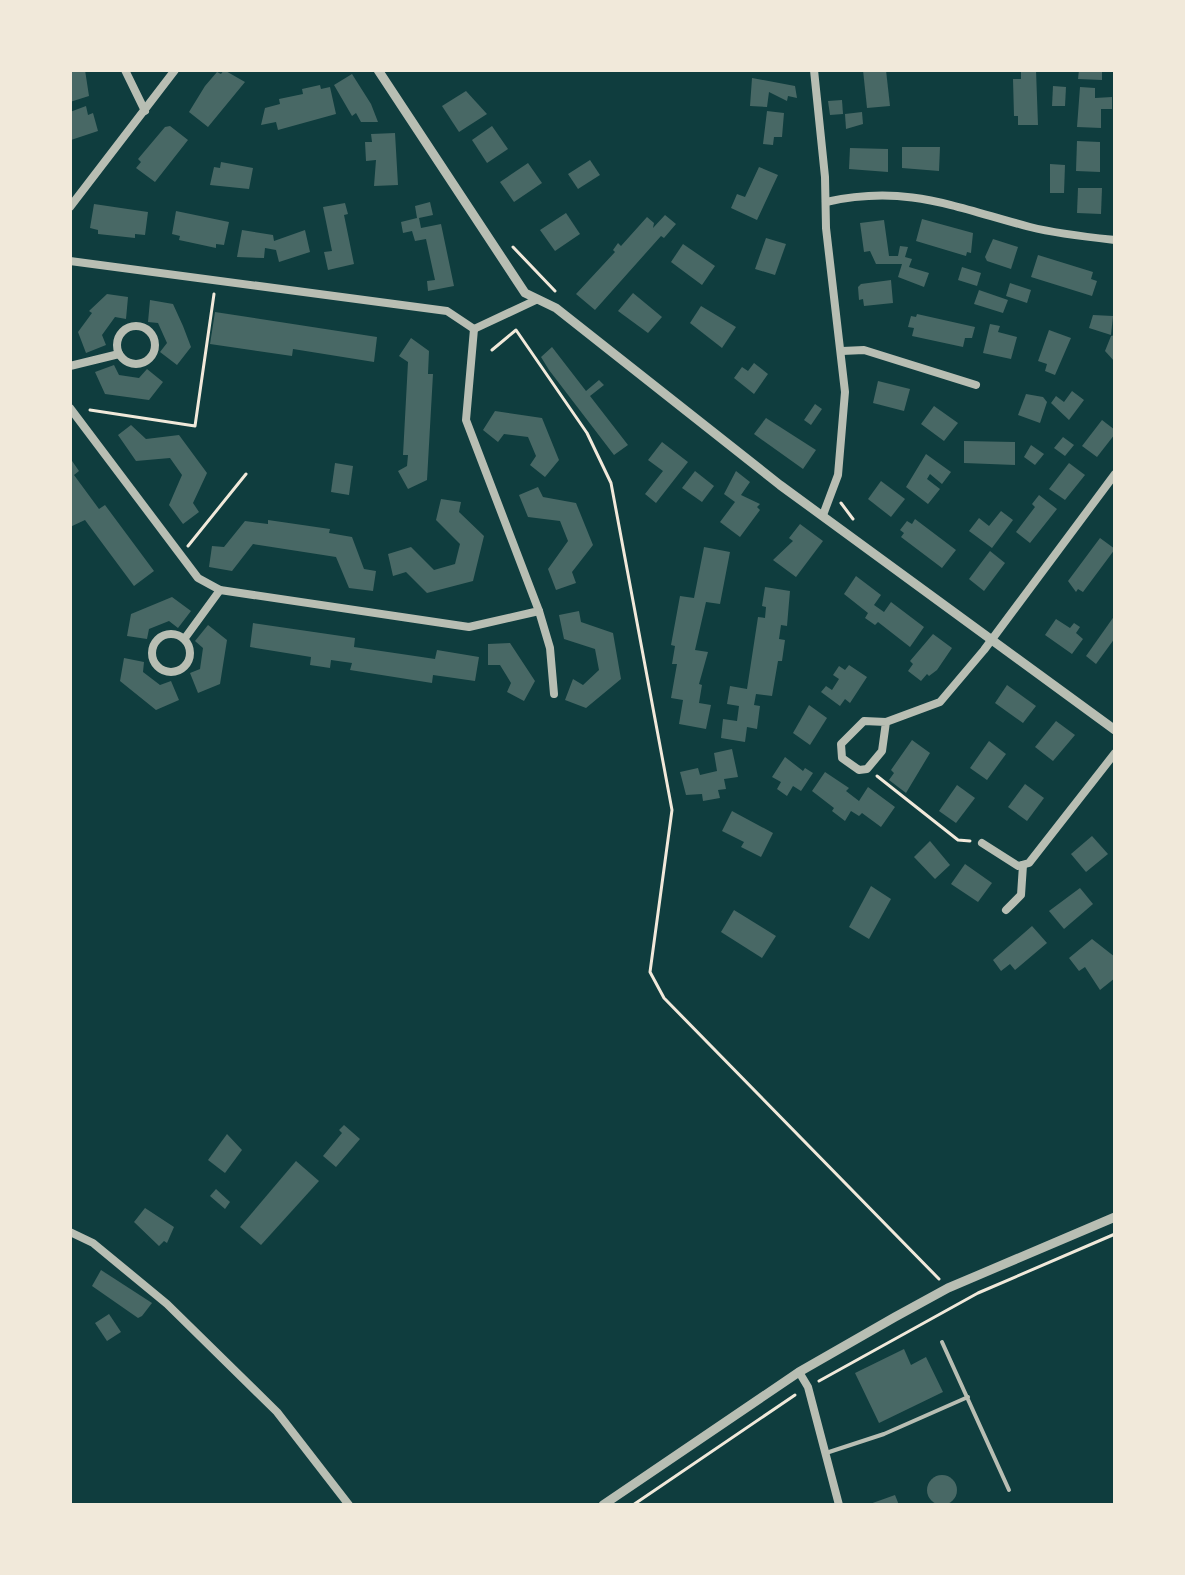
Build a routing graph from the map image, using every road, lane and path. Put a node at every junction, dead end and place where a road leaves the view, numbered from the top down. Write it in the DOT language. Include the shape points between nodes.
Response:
graph roads {
  1 [pos="125,70"];
  2 [pos="175,70"];
  3 [pos="378,70"];
  4 [pos="814,70"];
  5 [pos="145,111"];
  6 [pos="826,202"];
  7 [pos="70,207"];
  8 [pos="1115,240"];
  9 [pos="507,243"];
  10 [pos="70,261"];
  11 [pos="216,283"];
  12 [pos="562,298"];
  13 [pos="536,300"];
  14 [pos="474,329"];
  15 [pos="492,350"];
  16 [pos="842,351"];
  17 [pos="119,354"];
  18 [pos="70,366"];
  19 [pos="976,385"];
  20 [pos="70,408"];
  21 [pos="86,409"];
  22 [pos="246,474"];
  23 [pos="1115,474"];
  24 [pos="823,515"];
  25 [pos="181,555"];
  26 [pos="220,590"];
  27 [pos="539,611"];
  28 [pos="185,638"];
  29 [pos="992,639"];
  30 [pos="554,694"];
  31 [pos="886,722"];
  32 [pos="1115,730"];
  33 [pos="1115,753"];
  34 [pos="867,769"];
  35 [pos="982,843"];
  36 [pos="1023,865"];
  37 [pos="1006,910"];
  38 [pos="1115,1217"];
  39 [pos="70,1232"];
  40 [pos="1115,1234"];
  41 [pos="948,1288"];
  42 [pos="942,1342"];
  43 [pos="799,1372"];
  44 [pos="808,1387"];
  45 [pos="968,1397"];
  46 [pos="826,1453"];
  47 [pos="1009,1490"];
  48 [pos="349,1505"];
  49 [pos="603,1505"];
  50 [pos="633,1505"];
  51 [pos="839,1505"];
  1 -- 5 [label="street"];
  2 -- 5 [label="street"];
  3 -- 13 [label="street" via="525,293"];
  4 -- 6 [label="street"];
  5 -- 7 [label="street"];
  6 -- 8 [label="street" via="859,196 923,197 1031,227"];
  6 -- 16 [label="street"];
  9 -- 12 [label="path"];
  10 -- 11 [label="street"];
  11 -- 14 [label="street" via="447,311"];
  11 -- 21 [label="path" via="195,426"];
  13 -- 14 [label="street"];
  13 -- 24 [label="street" via="556,308"];
  14 -- 27 [label="street" via="466,420"];
  15 -- 41 [label="path" via="516,330 587,433 611,483 672,810 650,972 664,998"];
  16 -- 19 [label="street" via="864,350"];
  16 -- 24 [label="street" via="845,392 838,475"];
  17 -- 17 [label="street" via="117,342 127,329 136,326 151,334 154,349 148,360 132,364"];
  17 -- 18 [label="street"];
  20 -- 25 [label="street"];
  22 -- 25 [label="path"];
  23 -- 29 [label="street"];
  24 -- 29 [label="street"];
  25 -- 26 [label="street" via="198,578"];
  26 -- 27 [label="street" via="469,627"];
  26 -- 28 [label="street"];
  27 -- 30 [label="street" via="550,648"];
  28 -- 28 [label="street" via="190,652 184,667 173,673 159,669 151,654 157,639 170,634"];
  29 -- 31 [label="street" via="940,702"];
  29 -- 32 [label="street"];
  31 -- 34 [label="street" via="882,751"];
  31 -- 34 [label="street" via="864,721 841,744 842,758 859,770"];
  33 -- 36 [label="street"];
  34 -- 35 [label="path" via="958,840"];
  35 -- 36 [label="street"];
  36 -- 37 [label="street" via="1021,895"];
  38 -- 41 [label="street"];
  39 -- 48 [label="street" via="93,1243 167,1304 277,1412"];
  40 -- 44 [label="path" via="978,1293"];
  41 -- 43 [label="street"];
  42 -- 45 [label="lane"];
  43 -- 44 [label="street"];
  43 -- 49 [label="street"];
  44 -- 46 [label="street"];
  44 -- 50 [label="path"];
  45 -- 46 [label="lane"];
  45 -- 47 [label="lane"];
  46 -- 51 [label="street"];
}
